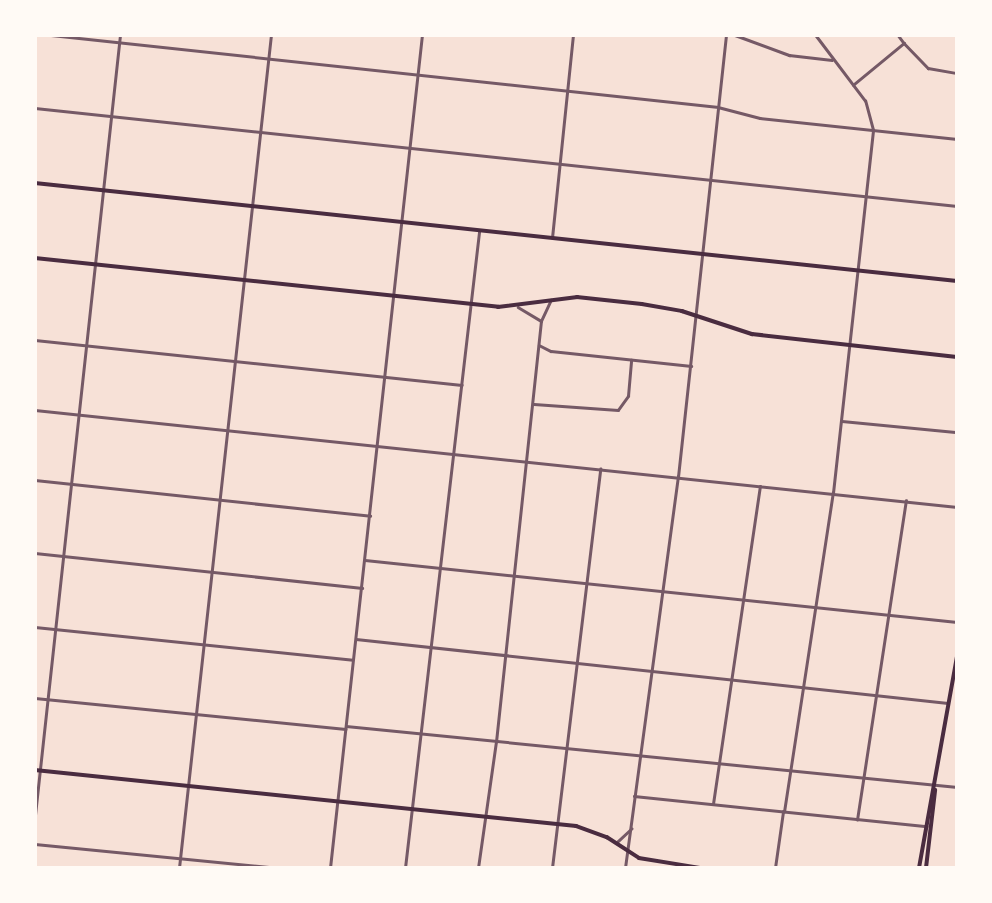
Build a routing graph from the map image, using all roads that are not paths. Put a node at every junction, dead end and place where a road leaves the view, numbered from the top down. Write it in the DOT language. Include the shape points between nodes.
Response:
graph roads {
  1 [pos="51,35"];
  2 [pos="120,35"];
  3 [pos="271,35"];
  4 [pos="422,35"];
  5 [pos="573,35"];
  6 [pos="726,35"];
  7 [pos="735,35"];
  8 [pos="815,35"];
  9 [pos="898,35"];
  10 [pos="119,43"];
  11 [pos="904,43"];
  12 [pos="268,58"];
  13 [pos="834,60"];
  14 [pos="957,73"];
  15 [pos="418,74"];
  16 [pos="853,85"];
  17 [pos="567,90"];
  18 [pos="718,107"];
  19 [pos="35,108"];
  20 [pos="111,117"];
  21 [pos="873,130"];
  22 [pos="261,132"];
  23 [pos="957,139"];
  24 [pos="410,147"];
  25 [pos="559,164"];
  26 [pos="710,180"];
  27 [pos="35,183"];
  28 [pos="103,190"];
  29 [pos="866,196"];
  30 [pos="957,205"];
  31 [pos="252,206"];
  32 [pos="402,222"];
  33 [pos="479,230"];
  34 [pos="552,238"];
  35 [pos="702,254"];
  36 [pos="35,258"];
  37 [pos="96,264"];
  38 [pos="858,271"];
  39 [pos="245,280"];
  40 [pos="957,281"];
  41 [pos="394,296"];
  42 [pos="551,300"];
  43 [pos="471,304"];
  44 [pos="518,307"];
  45 [pos="696,315"];
  46 [pos="541,321"];
  47 [pos="35,340"];
  48 [pos="87,345"];
  49 [pos="540,345"];
  50 [pos="849,345"];
  51 [pos="957,356"];
  52 [pos="631,360"];
  53 [pos="236,361"];
  54 [pos="691,366"];
  55 [pos="386,377"];
  56 [pos="462,385"];
  57 [pos="534,404"];
  58 [pos="35,410"];
  59 [pos="79,415"];
  60 [pos="842,421"];
  61 [pos="229,430"];
  62 [pos="957,432"];
  63 [pos="378,446"];
  64 [pos="455,454"];
  65 [pos="528,462"];
  66 [pos="600,469"];
  67 [pos="678,477"];
  68 [pos="35,480"];
  69 [pos="72,484"];
  70 [pos="760,486"];
  71 [pos="834,493"];
  72 [pos="221,500"];
  73 [pos="906,501"];
  74 [pos="957,507"];
  75 [pos="370,516"];
  76 [pos="35,553"];
  77 [pos="65,557"];
  78 [pos="365,560"];
  79 [pos="442,568"];
  80 [pos="213,572"];
  81 [pos="515,575"];
  82 [pos="587,583"];
  83 [pos="362,588"];
  84 [pos="662,592"];
  85 [pos="744,600"];
  86 [pos="816,608"];
  87 [pos="889,615"];
  88 [pos="957,622"];
  89 [pos="35,626"];
  90 [pos="56,629"];
  91 [pos="356,639"];
  92 [pos="205,644"];
  93 [pos="433,648"];
  94 [pos="506,656"];
  95 [pos="957,657"];
  96 [pos="354,660"];
  97 [pos="578,664"];
  98 [pos="651,672"];
  99 [pos="732,680"];
  100 [pos="804,688"];
  101 [pos="876,695"];
  102 [pos="35,698"];
  103 [pos="48,699"];
  104 [pos="950,703"];
  105 [pos="197,714"];
  106 [pos="346,728"];
  107 [pos="423,735"];
  108 [pos="496,742"];
  109 [pos="568,750"];
  110 [pos="639,756"];
  111 [pos="718,763"];
  112 [pos="37,770"];
  113 [pos="792,771"];
  114 [pos="864,779"];
  115 [pos="189,785"];
  116 [pos="957,787"];
  117 [pos="936,788"];
  118 [pos="634,796"];
  119 [pos="337,801"];
  120 [pos="713,804"];
  121 [pos="413,808"];
  122 [pos="784,812"];
  123 [pos="35,815"];
  124 [pos="485,816"];
  125 [pos="857,820"];
  126 [pos="557,824"];
  127 [pos="926,826"];
  128 [pos="631,829"];
  129 [pos="35,844"];
  130 [pos="616,844"];
  131 [pos="628,852"];
  132 [pos="181,858"];
  133 [pos="179,868"];
  134 [pos="279,868"];
  135 [pos="330,868"];
  136 [pos="405,868"];
  137 [pos="478,868"];
  138 [pos="552,868"];
  139 [pos="625,868"];
  140 [pos="701,868"];
  141 [pos="775,868"];
  142 [pos="919,868"];
  143 [pos="926,868"];
  1 -- 10 [label="street"];
  2 -- 10 [label="street"];
  3 -- 12 [label="street"];
  4 -- 15 [label="street"];
  5 -- 17 [label="street"];
  6 -- 18 [label="street"];
  7 -- 13 [label="street" via="789,55"];
  8 -- 13 [label="street"];
  9 -- 11 [label="street"];
  10 -- 12 [label="street"];
  10 -- 20 [label="street"];
  11 -- 14 [label="street" via="928,68"];
  11 -- 16 [label="street"];
  12 -- 15 [label="street"];
  12 -- 22 [label="street"];
  13 -- 16 [label="street"];
  15 -- 17 [label="street"];
  15 -- 24 [label="street"];
  16 -- 21 [label="street" via="872,116"];
  17 -- 18 [label="street"];
  17 -- 25 [label="street"];
  18 -- 21 [label="street" via="760,118"];
  18 -- 26 [label="street"];
  19 -- 20 [label="street"];
  20 -- 22 [label="street"];
  20 -- 28 [label="street"];
  21 -- 23 [label="street"];
  21 -- 29 [label="street"];
  22 -- 24 [label="street"];
  22 -- 31 [label="street"];
  24 -- 25 [label="street"];
  24 -- 32 [label="street"];
  25 -- 26 [label="street"];
  25 -- 34 [label="street"];
  26 -- 29 [label="street"];
  26 -- 35 [label="street"];
  27 -- 28 [label="main road"];
  28 -- 31 [label="main road"];
  28 -- 37 [label="street"];
  29 -- 30 [label="street"];
  29 -- 38 [label="street"];
  31 -- 32 [label="main road"];
  31 -- 39 [label="street"];
  32 -- 33 [label="main road"];
  32 -- 41 [label="street"];
  33 -- 34 [label="main road"];
  33 -- 43 [label="street"];
  34 -- 35 [label="main road"];
  35 -- 38 [label="main road"];
  35 -- 45 [label="street"];
  36 -- 37 [label="main road"];
  37 -- 39 [label="main road"];
  37 -- 48 [label="street"];
  38 -- 40 [label="main road"];
  38 -- 50 [label="street"];
  39 -- 41 [label="main road"];
  39 -- 53 [label="street"];
  41 -- 43 [label="main road"];
  41 -- 55 [label="street"];
  42 -- 44 [label="main road"];
  42 -- 45 [label="main road" via="642,304"];
  42 -- 46 [label="street"];
  43 -- 44 [label="main road"];
  43 -- 56 [label="street"];
  44 -- 46 [label="street"];
  45 -- 50 [label="main road" via="739,331"];
  45 -- 54 [label="street"];
  46 -- 49 [label="street"];
  47 -- 48 [label="street"];
  48 -- 53 [label="street"];
  48 -- 59 [label="street"];
  49 -- 52 [label="street" via="551,351"];
  49 -- 57 [label="street"];
  50 -- 51 [label="main road"];
  50 -- 60 [label="street"];
  52 -- 54 [label="street"];
  52 -- 57 [label="street" via="628,396 618,410"];
  53 -- 55 [label="street"];
  53 -- 61 [label="street"];
  54 -- 67 [label="street"];
  55 -- 56 [label="street"];
  55 -- 63 [label="street"];
  56 -- 64 [label="street"];
  57 -- 65 [label="street"];
  58 -- 59 [label="street"];
  59 -- 61 [label="street"];
  59 -- 69 [label="street"];
  60 -- 62 [label="street"];
  60 -- 71 [label="street"];
  61 -- 63 [label="street"];
  61 -- 72 [label="street"];
  63 -- 64 [label="street"];
  63 -- 75 [label="street"];
  64 -- 65 [label="street"];
  64 -- 79 [label="street"];
  65 -- 66 [label="street"];
  65 -- 81 [label="street"];
  66 -- 67 [label="street"];
  66 -- 82 [label="street"];
  67 -- 70 [label="street"];
  67 -- 84 [label="street"];
  68 -- 69 [label="street"];
  69 -- 72 [label="street"];
  69 -- 77 [label="street"];
  70 -- 71 [label="street"];
  70 -- 85 [label="street"];
  71 -- 73 [label="street"];
  71 -- 86 [label="street"];
  72 -- 75 [label="street"];
  72 -- 80 [label="street"];
  73 -- 74 [label="street"];
  73 -- 87 [label="street"];
  75 -- 78 [label="street"];
  76 -- 77 [label="street"];
  77 -- 80 [label="street"];
  77 -- 90 [label="street"];
  78 -- 79 [label="street"];
  78 -- 83 [label="street"];
  79 -- 81 [label="street"];
  79 -- 93 [label="street"];
  80 -- 83 [label="street"];
  80 -- 92 [label="street"];
  81 -- 82 [label="street"];
  81 -- 94 [label="street"];
  82 -- 84 [label="street"];
  82 -- 97 [label="street"];
  83 -- 91 [label="street"];
  84 -- 85 [label="street"];
  84 -- 98 [label="street"];
  85 -- 86 [label="street"];
  85 -- 99 [label="street"];
  86 -- 87 [label="street"];
  86 -- 100 [label="street"];
  87 -- 88 [label="street"];
  87 -- 101 [label="street"];
  89 -- 90 [label="street"];
  90 -- 92 [label="street"];
  90 -- 103 [label="street"];
  91 -- 93 [label="street"];
  91 -- 96 [label="street"];
  92 -- 96 [label="street"];
  92 -- 105 [label="street"];
  93 -- 94 [label="street"];
  93 -- 107 [label="street"];
  94 -- 97 [label="street"];
  94 -- 108 [label="street"];
  95 -- 104 [label="main road"];
  96 -- 106 [label="street"];
  97 -- 98 [label="street"];
  97 -- 109 [label="street"];
  98 -- 99 [label="street"];
  98 -- 110 [label="street"];
  99 -- 100 [label="street"];
  99 -- 111 [label="street"];
  100 -- 101 [label="street"];
  100 -- 113 [label="street"];
  101 -- 104 [label="street"];
  101 -- 114 [label="street"];
  102 -- 103 [label="street"];
  103 -- 105 [label="street"];
  103 -- 112 [label="street"];
  104 -- 117 [label="main road"];
  105 -- 106 [label="street"];
  105 -- 115 [label="street"];
  106 -- 107 [label="street"];
  106 -- 119 [label="street"];
  107 -- 108 [label="street"];
  107 -- 121 [label="street"];
  108 -- 109 [label="street"];
  108 -- 124 [label="street"];
  109 -- 110 [label="street"];
  109 -- 126 [label="street"];
  110 -- 111 [label="street"];
  110 -- 118 [label="street"];
  111 -- 113 [label="street"];
  111 -- 120 [label="street"];
  112 -- 115 [label="main road"];
  112 -- 123 [label="street"];
  113 -- 114 [label="street"];
  113 -- 122 [label="street"];
  114 -- 117 [label="street"];
  114 -- 125 [label="street"];
  115 -- 119 [label="main road"];
  115 -- 132 [label="street"];
  116 -- 117 [label="street"];
  117 -- 127 [label="main road"];
  117 -- 143 [label="main road"];
  118 -- 120 [label="street"];
  118 -- 128 [label="street"];
  119 -- 121 [label="main road"];
  119 -- 135 [label="street"];
  120 -- 122 [label="street"];
  121 -- 124 [label="main road"];
  121 -- 136 [label="street"];
  122 -- 125 [label="street"];
  122 -- 141 [label="street"];
  124 -- 126 [label="main road"];
  124 -- 137 [label="street"];
  125 -- 127 [label="street"];
  126 -- 130 [label="main road" via="593,830"];
  126 -- 138 [label="street"];
  127 -- 142 [label="main road"];
  128 -- 130 [label="street"];
  128 -- 131 [label="street"];
  129 -- 132 [label="street"];
  130 -- 131 [label="main road"];
  131 -- 139 [label="street"];
  131 -- 140 [label="main road" via="654,863"];
  132 -- 133 [label="street"];
  132 -- 134 [label="street"];
}
